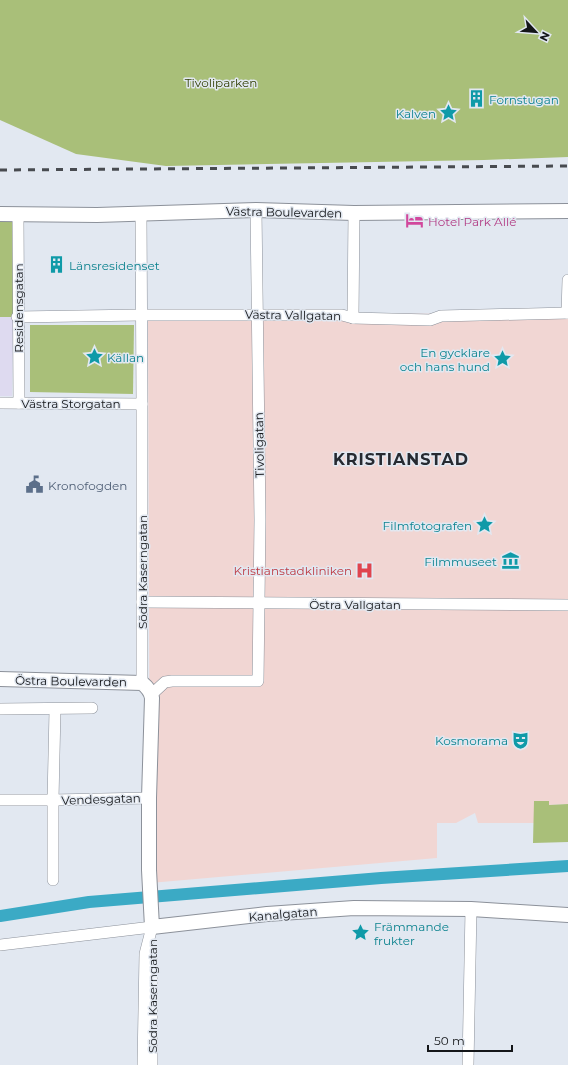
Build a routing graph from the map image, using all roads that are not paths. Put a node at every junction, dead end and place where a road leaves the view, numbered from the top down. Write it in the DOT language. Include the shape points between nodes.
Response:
graph roads {
  1 [pos="256,210"];
  2 [pos="568,211"];
  3 [pos="141,213"];
  4 [pos="354,213"];
  5 [pos="0,214"];
  6 [pos="18,214"];
  7 [pos="568,280"];
  8 [pos="568,313"];
  9 [pos="141,315"];
  10 [pos="257,315"];
  11 [pos="18,318"];
  12 [pos="353,318"];
  13 [pos="0,403"];
  14 [pos="19,403"];
  15 [pos="142,404"];
  16 [pos="142,602"];
  17 [pos="258,604"];
  18 [pos="568,605"];
  19 [pos="0,679"];
  20 [pos="142,683"];
  21 [pos="152,694"];
  22 [pos="92,708"];
  23 [pos="0,709"];
  24 [pos="55,710"];
  25 [pos="149,798"];
  26 [pos="0,800"];
  27 [pos="53,800"];
  28 [pos="53,880"];
  29 [pos="471,909"];
  30 [pos="568,915"];
  31 [pos="152,927"];
  32 [pos="0,945"];
  33 [pos="144,1065"];
  34 [pos="152,1065"];
  35 [pos="468,1065"];
  1 -- 3 [label="street, Västra Boulevarden"];
  1 -- 4 [label="street, Västra Boulevarden"];
  1 -- 10 [label="street, Tivoligatan"];
  2 -- 4 [label="street, Västra Boulevarden"];
  3 -- 6 [label="street, Västra Boulevarden"];
  3 -- 9 [label="street, Södra Kaserngatan"];
  4 -- 12 [label="street"];
  5 -- 6 [label="street, Västra Boulevarden"];
  6 -- 11 [label="street, Residensgatan"];
  7 -- 8 [label="street"];
  8 -- 12 [label="street, Västra Vallgatan" via="440,316 430,320"];
  9 -- 10 [label="street, Västra Vallgatan"];
  9 -- 11 [label="street, Västra Vallgatan"];
  9 -- 15 [label="street, Södra Kaserngatan"];
  10 -- 12 [label="street, Västra Vallgatan" via="346,315"];
  10 -- 17 [label="street, Tivoligatan" via="260,520"];
  11 -- 14 [label="street, Residensgatan"];
  13 -- 14 [label="street, Västra Storgatan"];
  14 -- 15 [label="street, Västra Storgatan"];
  15 -- 16 [label="street, Södra Kaserngatan"];
  16 -- 17 [label="street, Östra Vallgatan"];
  16 -- 20 [label="street, Södra Kaserngatan"];
  17 -- 18 [label="street, Östra Vallgatan"];
  17 -- 21 [label="street, Tivoligatan" via="258,681 172,681 166,682"];
  19 -- 20 [label="street, Östra Boulevarden"];
  20 -- 21 [label="street"];
  21 -- 25 [label="street, Södra Kaserngatan"];
  22 -- 24 [label="street"];
  23 -- 24 [label="street"];
  24 -- 27 [label="street, Vendesgatan"];
  25 -- 27 [label="street, Vendesgatan"];
  25 -- 31 [label="street, Södra Kaserngatan"];
  26 -- 27 [label="street, Vendesgatan"];
  27 -- 28 [label="street, Vendesgatan"];
  29 -- 30 [label="street, Kanalgatan"];
  29 -- 31 [label="street, Kanalgatan" via="354,908 267,914"];
  29 -- 35 [label="street"];
  31 -- 32 [label="street, Kanalgatan"];
  31 -- 33 [label="street, Södra Kaserngatan" via="145,954"];
  31 -- 34 [label="street, Södra Kaserngatan"];
}
